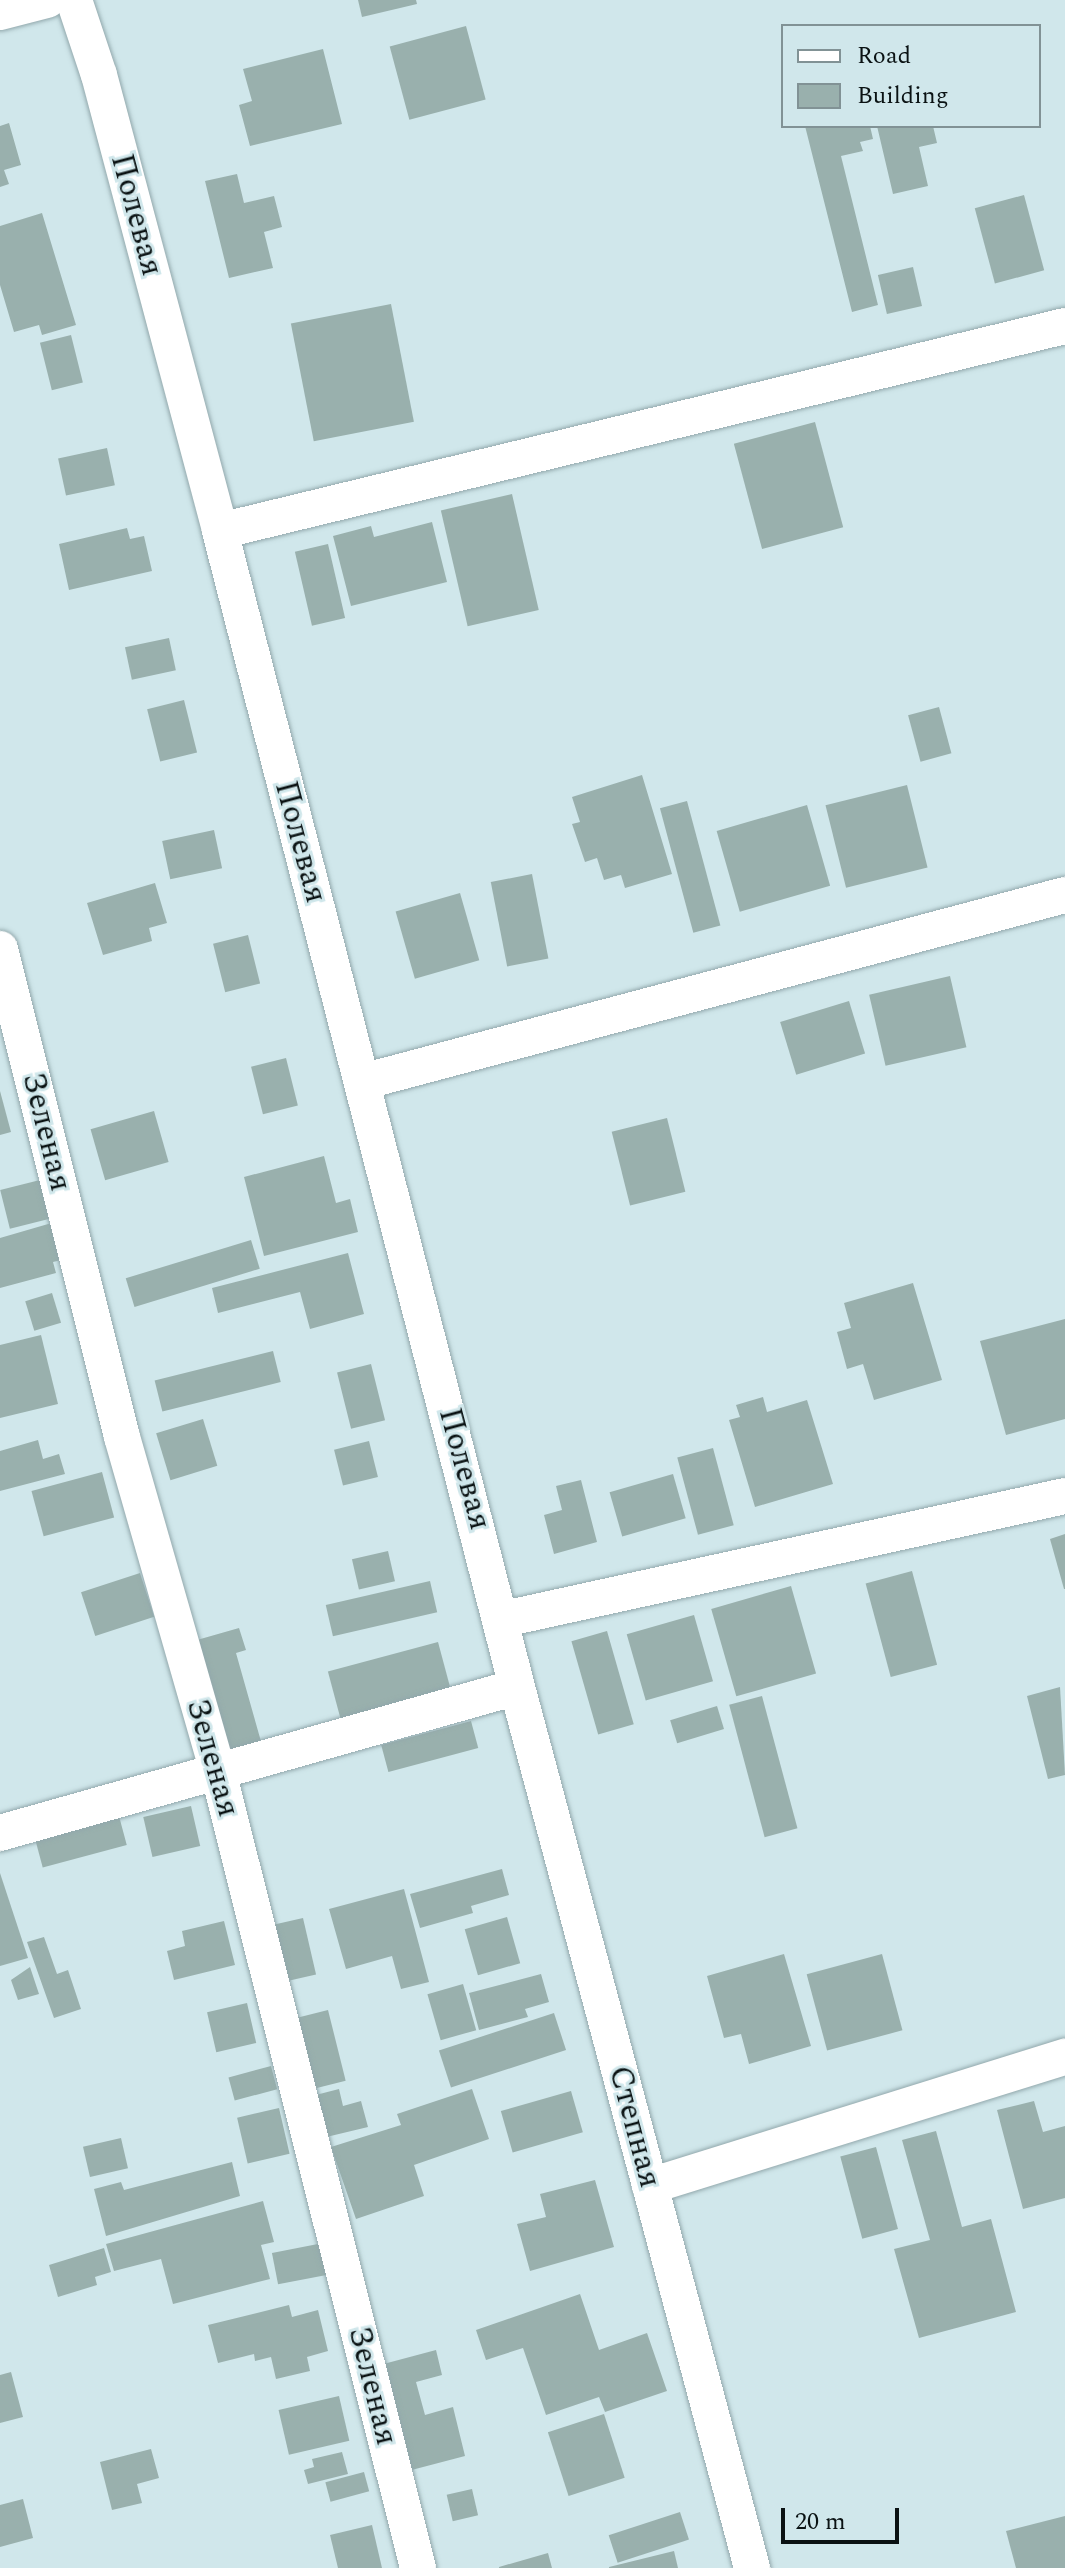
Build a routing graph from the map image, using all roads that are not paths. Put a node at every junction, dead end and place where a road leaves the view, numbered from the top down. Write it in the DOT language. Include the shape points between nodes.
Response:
graph roads {
  1 [pos="47,0"];
  2 [pos="74,0"];
  3 [pos="0,12"];
  4 [pos="1065,326"];
  5 [pos="220,531"];
  6 [pos="1065,895"];
  7 [pos="0,949"];
  8 [pos="362,1082"];
  9 [pos="1065,1496"];
  10 [pos="504,1619"];
  11 [pos="517,1687"];
  12 [pos="219,1775"];
  13 [pos="0,1833"];
  14 [pos="1065,2057"];
  15 [pos="650,2186"];
  16 [pos="418,2568"];
  17 [pos="752,2568"];
  1 -- 3 [label="street"];
  2 -- 5 [label="street, Полевая" via="99,75"];
  4 -- 5 [label="street"];
  5 -- 8 [label="street, Полевая"];
  6 -- 8 [label="street"];
  7 -- 12 [label="street, Зеленая" via="122,1437"];
  8 -- 10 [label="street, Полевая"];
  9 -- 10 [label="street"];
  10 -- 11 [label="street, Полевая"];
  11 -- 12 [label="street"];
  11 -- 15 [label="street, Степная"];
  12 -- 13 [label="street"];
  12 -- 16 [label="street, Зеленая"];
  14 -- 15 [label="street"];
  15 -- 17 [label="street, Степная"];
}
